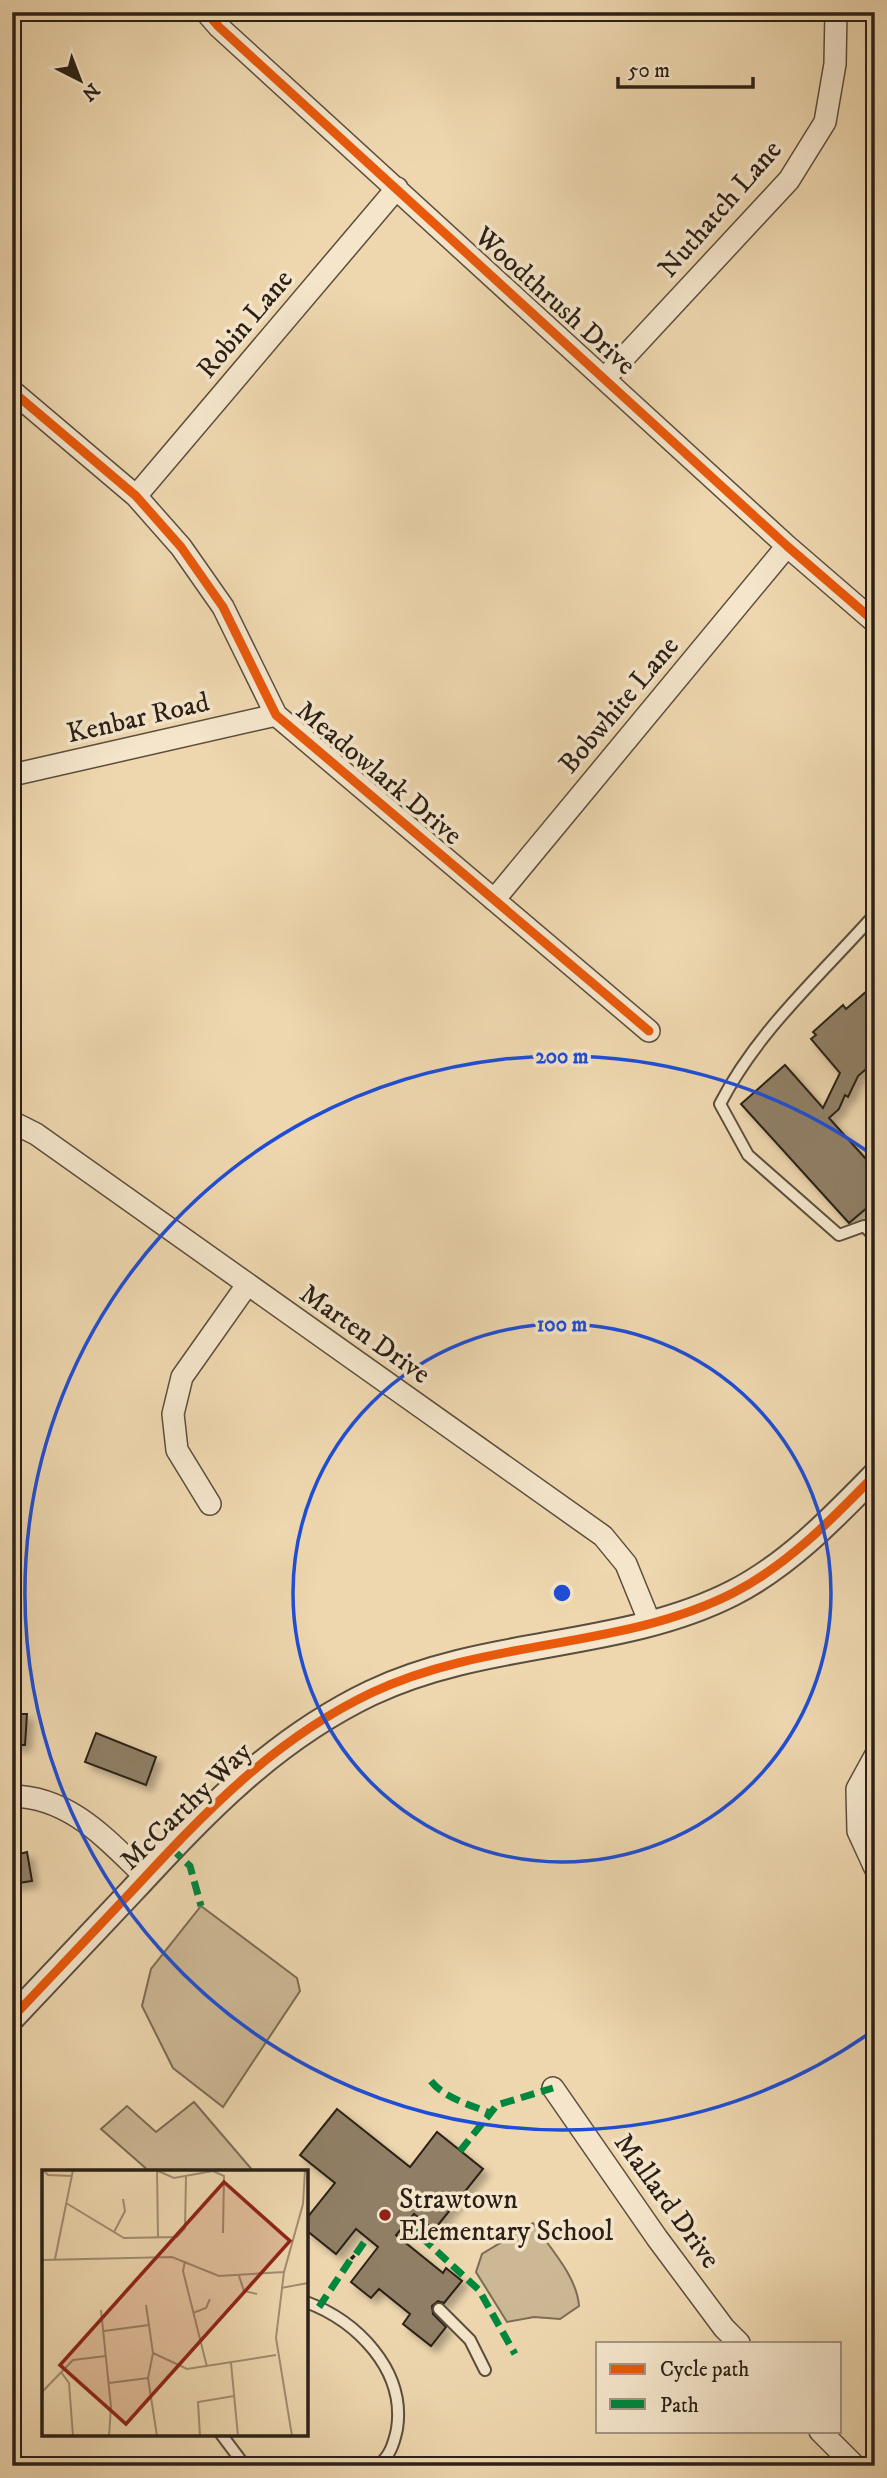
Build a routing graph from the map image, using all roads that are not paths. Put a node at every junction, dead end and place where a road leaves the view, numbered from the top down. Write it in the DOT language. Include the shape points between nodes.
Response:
graph roads {
  1 [pos="206,12"];
  2 [pos="836,12"];
  3 [pos="397,188"];
  4 [pos="605,378"];
  5 [pos="12,391"];
  6 [pos="136,496"];
  7 [pos="787,545"];
  8 [pos="875,622"];
  9 [pos="276,715"];
  10 [pos="12,775"];
  11 [pos="494,900"];
  12 [pos="875,914"];
  13 [pos="649,1031"];
  14 [pos="12,1122"];
  15 [pos="875,1237"];
  16 [pos="247,1285"];
  17 [pos="875,1475"];
  18 [pos="210,1504"];
  19 [pos="650,1623"];
  20 [pos="875,1756"];
  21 [pos="12,1796"];
  22 [pos="875,1868"];
  23 [pos="145,1876"];
  24 [pos="12,2018"];
  25 [pos="553,2088"];
  26 [pos="308,2303"];
  27 [pos="439,2309"];
  28 [pos="738,2342"];
  29 [pos="485,2370"];
  30 [pos="820,2432"];
  31 [pos="222,2436"];
  32 [pos="831,2458"];
  33 [pos="245,2466"];
  34 [pos="377,2466"];
  35 [pos="855,2466"];
  1 -- 3 [label="street, Woodthrush Drive"];
  2 -- 4 [label="street, Nuthatch Lane" via="835,64 825,122 789,180"];
  3 -- 4 [label="street, Woodthrush Drive"];
  3 -- 6 [label="street, Robin Lane"];
  4 -- 7 [label="street, Woodthrush Drive"];
  5 -- 6 [label="street, Meadowlark Drive"];
  6 -- 9 [label="street, Meadowlark Drive" via="181,547 223,607"];
  7 -- 8 [label="street, Woodthrush Drive"];
  7 -- 11 [label="street, Bobwhite Lane"];
  9 -- 10 [label="street, Kenbar Road"];
  9 -- 11 [label="street, Meadowlark Drive"];
  11 -- 13 [label="street, Meadowlark Drive"];
  12 -- 15 [label="lane" via="771,1026 720,1104 748,1155 839,1235 864,1226"];
  14 -- 16 [label="street, Marten Drive" via="36,1134"];
  16 -- 18 [label="street" via="182,1377 173,1414 177,1450"];
  16 -- 19 [label="street, Marten Drive" via="603,1536 626,1564"];
  17 -- 19 [label="street, McCarthy Way" via="779,1564 733,1593"];
  19 -- 23 [label="street, McCarthy Way" via="470,1659 394,1683 351,1703 311,1725 260,1763"];
  20 -- 22 [label="street" via="857,1788 858,1831"];
  21 -- 23 [label="street" via="44,1800 71,1812"];
  23 -- 24 [label="street, McCarthy Way"];
  25 -- 28 [label="street, Mallard Drive" via="657,2238"];
  26 -- 34 [label="lane" via="330,2311 352,2328 387,2371 399,2413 394,2442"];
  27 -- 29 [label="lane" via="470,2340"];
  30 -- 32 [label="street"];
  31 -- 33 [label="lane"];
  32 -- 35 [label="street"];
}
